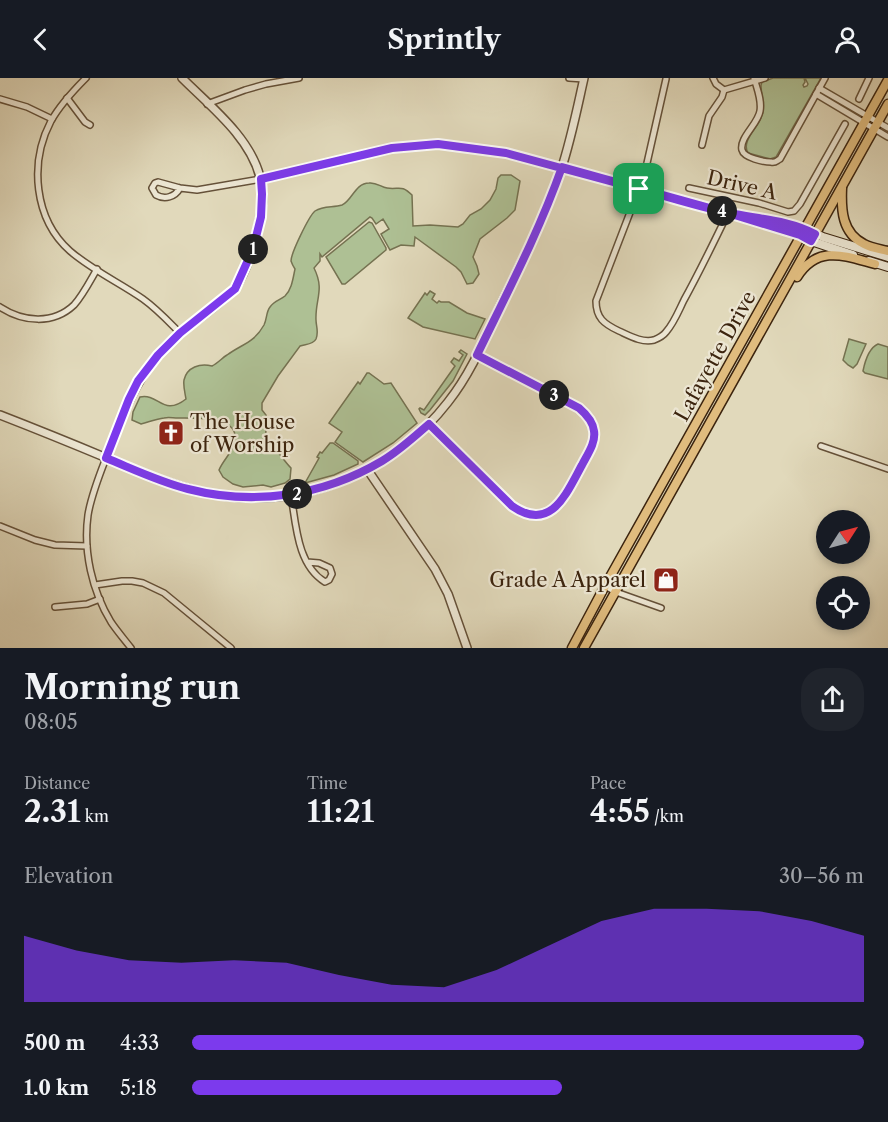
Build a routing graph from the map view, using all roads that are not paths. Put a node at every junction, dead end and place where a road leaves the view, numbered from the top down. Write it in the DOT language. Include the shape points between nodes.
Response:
graph roads {
  1 [pos="86,78"];
  2 [pos="182,78"];
  3 [pos="299,78"];
  4 [pos="569,78"];
  5 [pos="584,78"];
  6 [pos="713,78"];
  7 [pos="765,78"];
  8 [pos="825,78"];
  9 [pos="869,78"];
  10 [pos="666,79"];
  11 [pos="754,80"];
  12 [pos="888,80"];
  13 [pos="724,90"];
  14 [pos="818,91"];
  15 [pos="67,98"];
  16 [pos="0,99"];
  17 [pos="859,99"];
  18 [pos="207,104"];
  19 [pos="888,104"];
  20 [pos="52,119"];
  21 [pos="866,120"];
  22 [pos="845,124"];
  23 [pos="90,125"];
  24 [pos="876,125"];
  25 [pos="888,128"];
  26 [pos="888,137"];
  27 [pos="702,145"];
  28 [pos="562,167"];
  29 [pos="261,179"];
  30 [pos="843,184"];
  31 [pos="180,188"];
  32 [pos="689,188"];
  33 [pos="639,189"];
  34 [pos="728,213"];
  35 [pos="802,232"];
  36 [pos="813,237"];
  37 [pos="888,251"];
  38 [pos="888,256"];
  39 [pos="875,264"];
  40 [pos="888,267"];
  41 [pos="97,269"];
  42 [pos="0,307"];
  43 [pos="180,333"];
  44 [pos="477,355"];
  45 [pos="736,376"];
  46 [pos="0,415"];
  47 [pos="429,424"];
  48 [pos="821,446"];
  49 [pos="106,458"];
  50 [pos="367,469"];
  51 [pos="888,469"];
  52 [pos="291,495"];
  53 [pos="0,526"];
  54 [pos="87,546"];
  55 [pos="307,562"];
  56 [pos="95,585"];
  57 [pos="605,586"];
  58 [pos="615,592"];
  59 [pos="100,599"];
  60 [pos="55,607"];
  61 [pos="661,608"];
  62 [pos="130,648"];
  63 [pos="231,648"];
  64 [pos="467,648"];
  65 [pos="572,648"];
  66 [pos="584,648"];
  1 -- 15 [label="street"];
  2 -- 18 [label="street"];
  3 -- 18 [label="street" via="266,84"];
  4 -- 5 [label="street"];
  5 -- 28 [label="street"];
  6 -- 13 [label="street"];
  7 -- 11 [label="street"];
  8 -- 14 [label="street"];
  9 -- 17 [label="street"];
  10 -- 33 [label="street"];
  11 -- 13 [label="street"];
  11 -- 14 [label="street" via="760,111 741,149 748,157 772,163 780,159"];
  12 -- 21 [label="main road, Lafayette Drive"];
  13 -- 27 [label="street" via="709,116"];
  14 -- 21 [label="street"];
  15 -- 20 [label="street"];
  15 -- 23 [label="street"];
  16 -- 20 [label="street"];
  18 -- 29 [label="street" via="247,147"];
  19 -- 24 [label="main road, Lafayette Drive"];
  20 -- 41 [label="street" via="40,150 40,202 61,241"];
  21 -- 24 [label="street"];
  21 -- 35 [label="main road, Lafayette Drive"];
  22 -- 32 [label="street, Drive A" via="794,211"];
  24 -- 25 [label="street"];
  24 -- 26 [label="street"];
  24 -- 30 [label="main road, Lafayette Drive"];
  28 -- 29 [label="street" via="506,153 438,144 392,148"];
  28 -- 33 [label="street"];
  28 -- 44 [label="street" via="526,255"];
  29 -- 31 [label="street" via="197,190"];
  29 -- 43 [label="street" via="261,217 253,249 235,289"];
  30 -- 36 [label="main road, Lafayette Drive"];
  30 -- 37 [label="main road" via="842,213 851,233 862,243"];
  31 -- 31 [label="street" via="158,182 152,188 164,198 174,196"];
  33 -- 34 [label="street"];
  33 -- 34 [label="street" via="596,307 607,325 646,341 667,331"];
  34 -- 35 [label="street" via="771,220"];
  35 -- 36 [label="main road"];
  35 -- 57 [label="main road, Lafayette Drive"];
  36 -- 38 [label="main road"];
  36 -- 39 [label="main road"];
  36 -- 45 [label="main road, Lafayette Drive"];
  39 -- 40 [label="main road"];
  39 -- 45 [label="main road" via="837,254 806,265 746,366"];
  41 -- 42 [label="street" via="75,304 60,313 28,319"];
  41 -- 43 [label="street" via="158,310"];
  43 -- 49 [label="street" via="138,381"];
  44 -- 47 [label="street" via="464,379"];
  44 -- 47 [label="street" via="579,408 590,420 594,429 590,452 562,501 540,514 519,511"];
  45 -- 58 [label="main road, Lafayette Drive"];
  46 -- 49 [label="street"];
  47 -- 50 [label="street"];
  48 -- 51 [label="street"];
  49 -- 52 [label="street" via="206,494"];
  49 -- 54 [label="street" via="88,514"];
  50 -- 52 [label="street" via="330,485"];
  50 -- 64 [label="street" via="435,569"];
  52 -- 55 [label="street"];
  53 -- 54 [label="street" via="55,545"];
  54 -- 56 [label="street"];
  55 -- 55 [label="street" via="330,568 329,580 322,580"];
  56 -- 59 [label="street"];
  56 -- 63 [label="street" via="143,583 164,593"];
  57 -- 58 [label="street"];
  57 -- 65 [label="main road, Lafayette Drive"];
  58 -- 61 [label="street"];
  58 -- 66 [label="main road, Lafayette Drive"];
  59 -- 60 [label="street"];
  59 -- 62 [label="street"];
}
